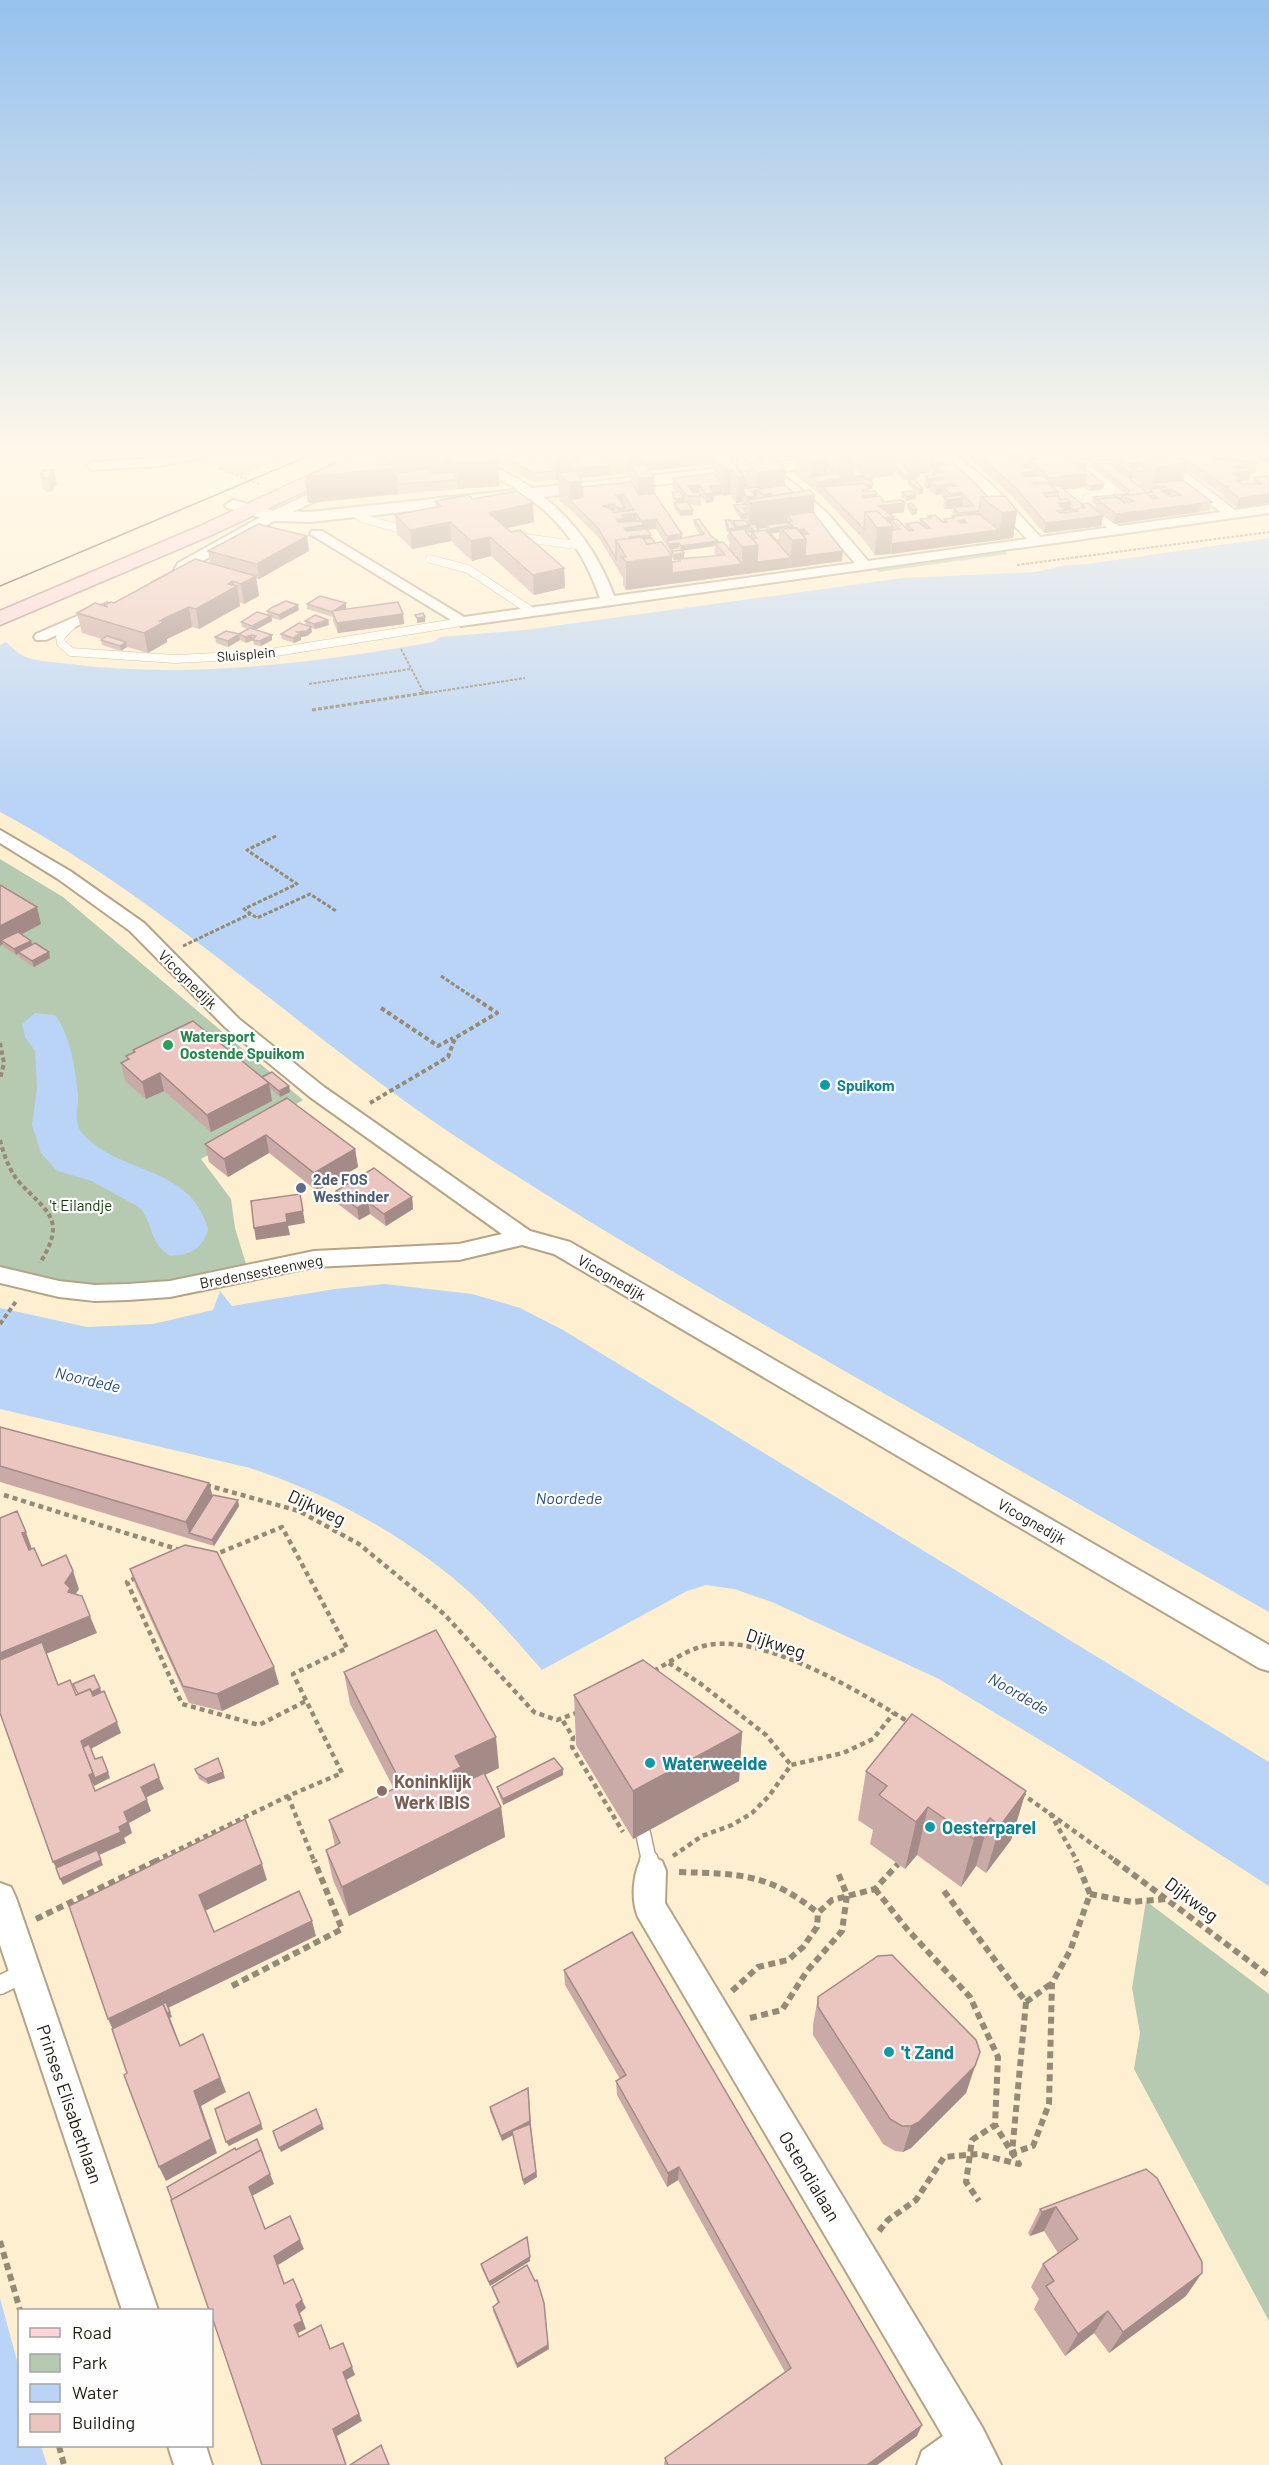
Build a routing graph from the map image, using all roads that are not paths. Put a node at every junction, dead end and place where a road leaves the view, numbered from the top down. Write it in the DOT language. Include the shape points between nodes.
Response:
graph roads {
  1 [pos="94,566"];
  2 [pos="114,566"];
  3 [pos="183,566"];
  4 [pos="371,566"];
  5 [pos="457,566"];
  6 [pos="596,566"];
  7 [pos="865,566"];
  8 [pos="148,588"];
  9 [pos="608,600"];
  10 [pos="117,602"];
  11 [pos="0,604"];
  12 [pos="531,611"];
  13 [pos="0,619"];
  14 [pos="76,621"];
  15 [pos="461,622"];
  16 [pos="41,637"];
  17 [pos="0,835"];
  18 [pos="522,1237"];
  19 [pos="0,1275"];
  20 [pos="1269,1659"];
  21 [pos="643,1833"];
  22 [pos="651,1871"];
  23 [pos="0,1898"];
  24 [pos="12,1978"];
  25 [pos="140,2309"];
  26 [pos="188,2447"];
  27 [pos="975,2453"];
  28 [pos="193,2465"];
  29 [pos="936,2465"];
  1 -- 11 [label="main road"];
  2 -- 13 [label="main road"];
  3 -- 8 [label="street" via="178,574"];
  4 -- 15 [label="street"];
  5 -- 12 [label="lane" via="468,569"];
  6 -- 9 [label="street"];
  7 -- 9 [label="street"];
  9 -- 12 [label="street"];
  10 -- 14 [label="street"];
  12 -- 15 [label="street"];
  14 -- 15 [label="lane, Sluisplein" via="60,637 71,652 175,659 276,652"];
  14 -- 16 [label="street"];
  17 -- 18 [label="street, Vicognedijk" via="137,927 232,1023 349,1115"];
  18 -- 19 [label="street, Bredensesteenweg" via="459,1252 315,1259 159,1290 25,1290"];
  18 -- 20 [label="street, Vicognedijk" via="561,1248"];
  21 -- 22 [label="lane"];
  22 -- 27 [label="street, Ostendialaan" via="649,1906"];
  23 -- 24 [label="street, Prinses Elisabethlaan" via="11,1931"];
  24 -- 25 [label="street, Prinses Elisabethlaan"];
  26 -- 28 [label="street"];
  27 -- 29 [label="street, Ostendialaan"];
}
